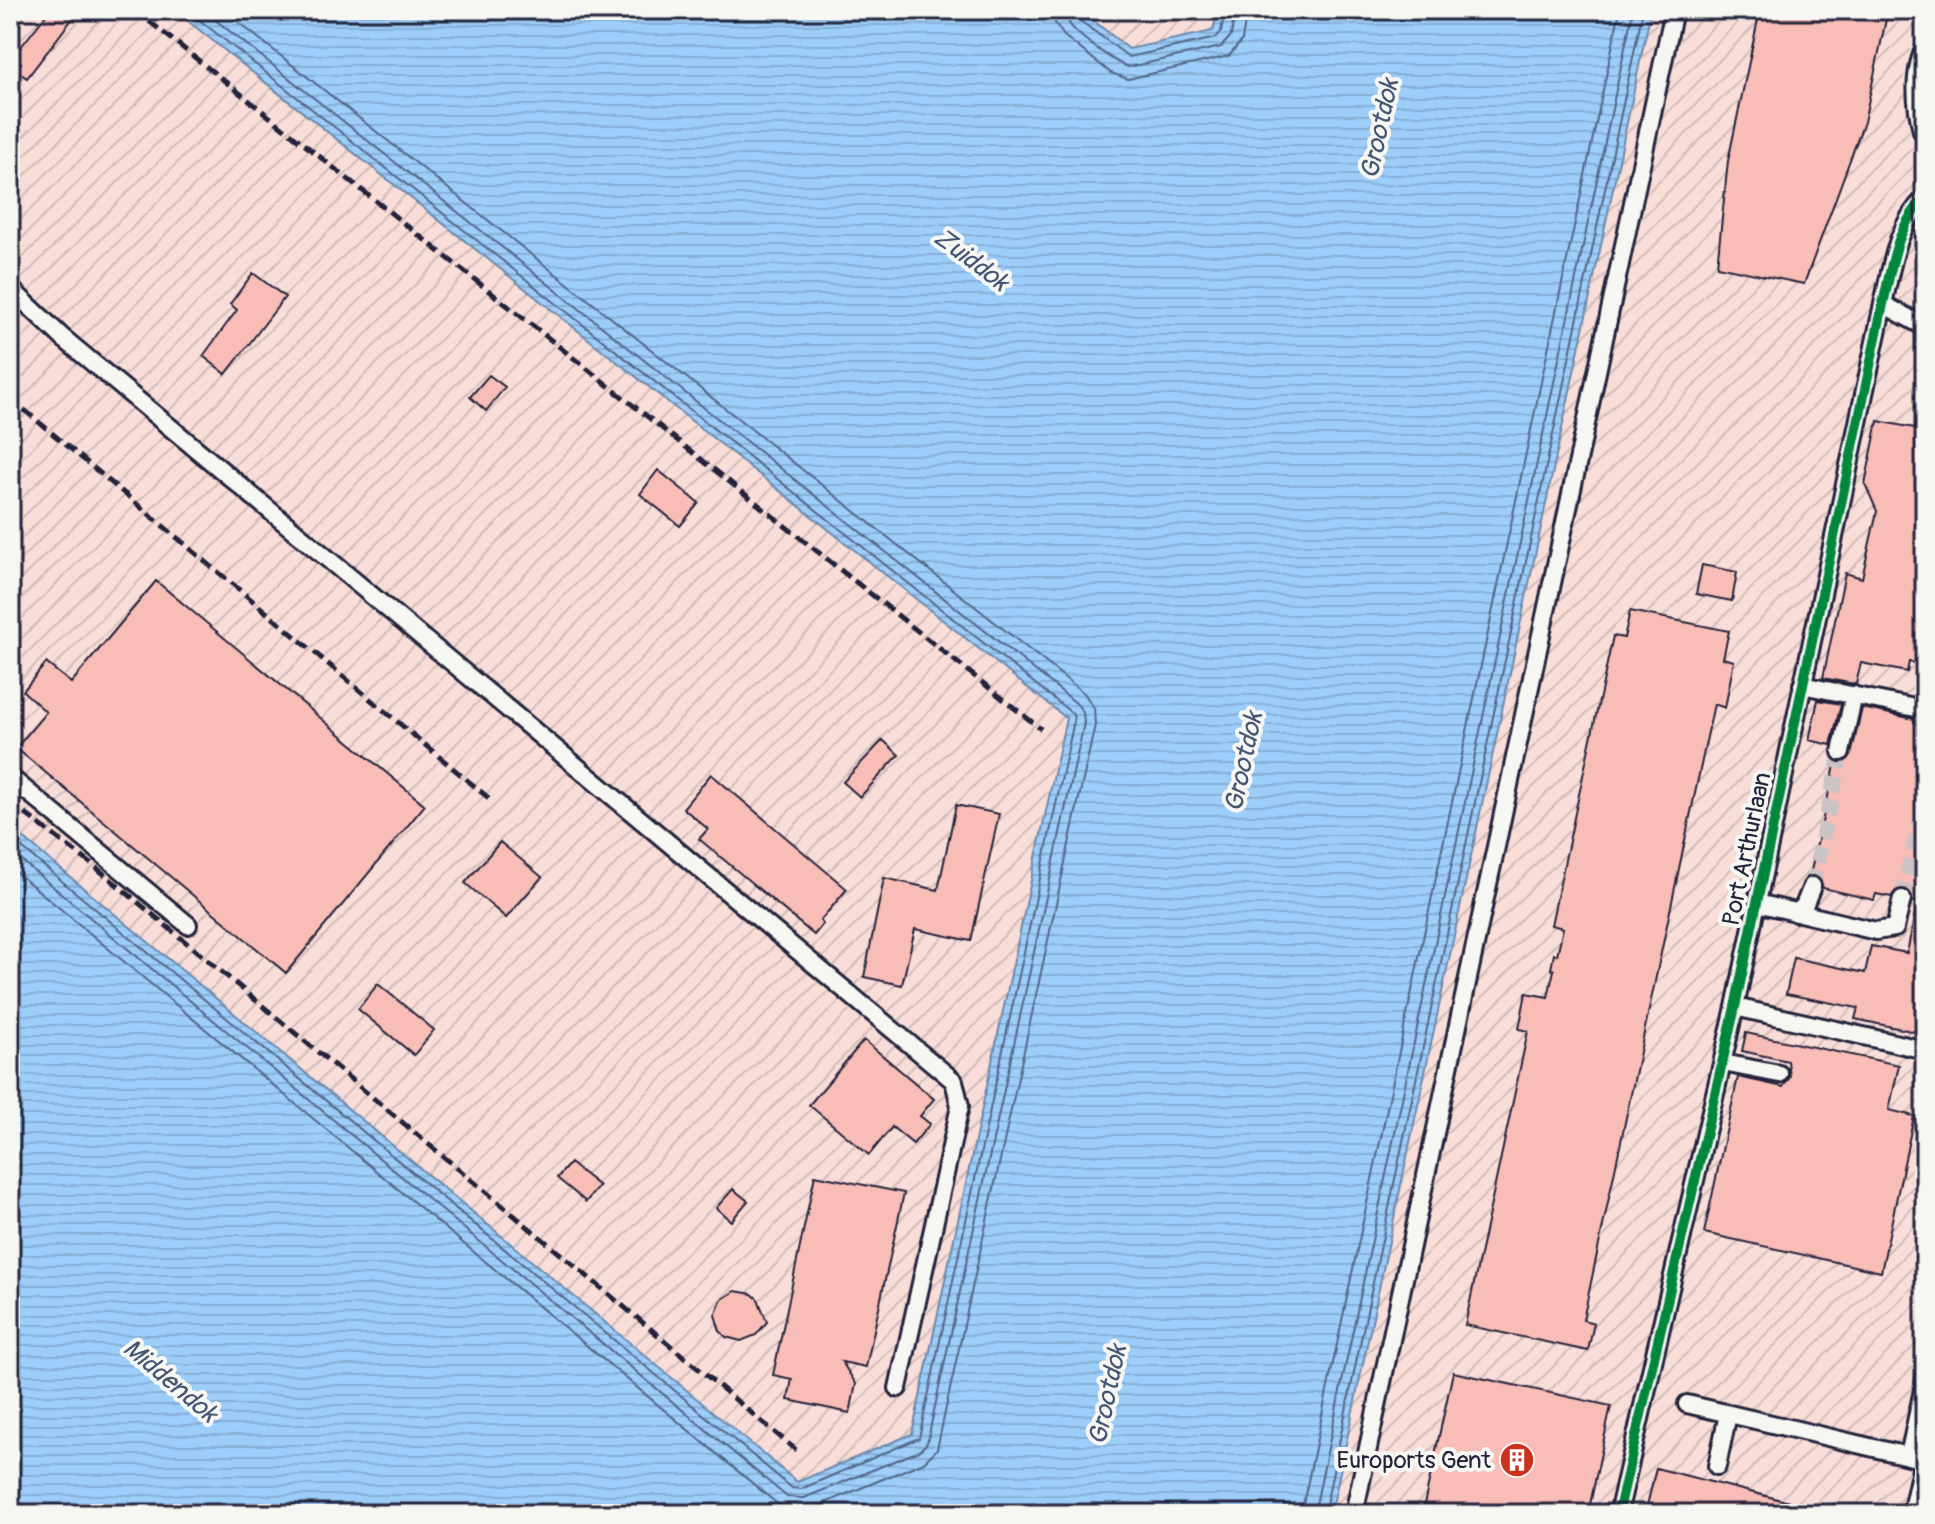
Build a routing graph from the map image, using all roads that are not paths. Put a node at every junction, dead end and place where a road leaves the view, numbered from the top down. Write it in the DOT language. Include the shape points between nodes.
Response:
graph roads {
  1 [pos="1674,10"];
  2 [pos="1925,55"];
  3 [pos="1925,130"];
  4 [pos="1925,198"];
  5 [pos="10,288"];
  6 [pos="1883,304"];
  7 [pos="1925,327"];
  8 [pos="1802,685"];
  9 [pos="1854,695"];
  10 [pos="1925,710"];
  11 [pos="1841,752"];
  12 [pos="10,777"];
  13 [pos="1812,886"];
  14 [pos="1902,899"];
  15 [pos="1757,903"];
  16 [pos="1796,913"];
  17 [pos="188,925"];
  18 [pos="1735,1007"];
  19 [pos="1925,1050"];
  20 [pos="1723,1063"];
  21 [pos="1779,1074"];
  22 [pos="1925,1380"];
  23 [pos="898,1388"];
  24 [pos="1687,1404"];
  25 [pos="1728,1414"];
  26 [pos="1919,1459"];
  27 [pos="1717,1466"];
  28 [pos="1354,1514"];
  29 [pos="1618,1514"];
  30 [pos="1911,1514"];
  1 -- 28 [label="street"];
  2 -- 3 [label="main road" via="1919,95"];
  4 -- 6 [label="street, Port Arthurlaan" via="1901,232"];
  5 -- 23 [label="street" via="63,338 954,1081 960,1106"];
  6 -- 7 [label="street"];
  6 -- 8 [label="street, Port Arthurlaan"];
  8 -- 9 [label="street"];
  8 -- 15 [label="street, Port Arthurlaan"];
  9 -- 10 [label="street"];
  9 -- 11 [label="street"];
  12 -- 17 [label="street"];
  13 -- 16 [label="street"];
  14 -- 16 [label="street" via="1895,928 1876,931"];
  15 -- 16 [label="street"];
  15 -- 18 [label="street, Port Arthurlaan"];
  18 -- 19 [label="street"];
  18 -- 20 [label="street, Port Arthurlaan"];
  20 -- 21 [label="street"];
  20 -- 29 [label="street, Port Arthurlaan"];
  22 -- 26 [label="street"];
  24 -- 25 [label="street"];
  25 -- 26 [label="street"];
  25 -- 27 [label="street"];
  26 -- 30 [label="street"];
}
